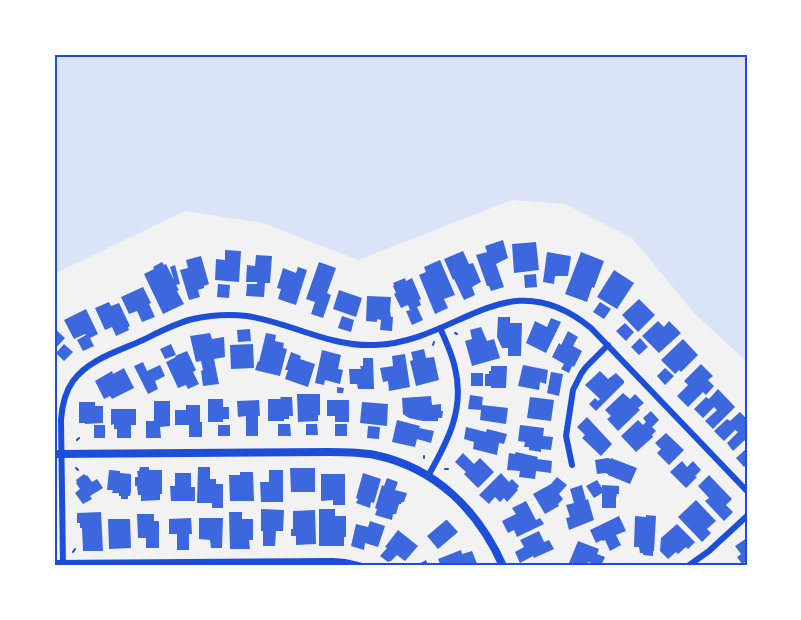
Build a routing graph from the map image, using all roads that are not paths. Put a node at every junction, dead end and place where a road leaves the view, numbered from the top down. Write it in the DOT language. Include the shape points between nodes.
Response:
graph roads {
  1 [pos="440,328"];
  2 [pos="608,345"];
  3 [pos="58,454"];
  4 [pos="572,465"];
  5 [pos="428,476"];
  6 [pos="747,492"];
  7 [pos="747,516"];
  8 [pos="54,563"];
  9 [pos="63,565"];
  10 [pos="362,566"];
  11 [pos="503,566"];
  12 [pos="688,566"];
  1 -- 2 [label="street" via="500,303 537,302 578,317"];
  1 -- 3 [label="street" via="404,341 357,345 246,316 191,320 93,364 72,382 62,409"];
  1 -- 5 [label="street" via="455,369 457,400 453,426"];
  2 -- 4 [label="street" via="586,367 573,390 566,436"];
  2 -- 6 [label="street"];
  3 -- 5 [label="street" via="354,452 390,459"];
  3 -- 9 [label="street"];
  5 -- 11 [label="street" via="471,512"];
  7 -- 12 [label="street"];
  8 -- 9 [label="street"];
  9 -- 10 [label="street" via="333,561"];
}
